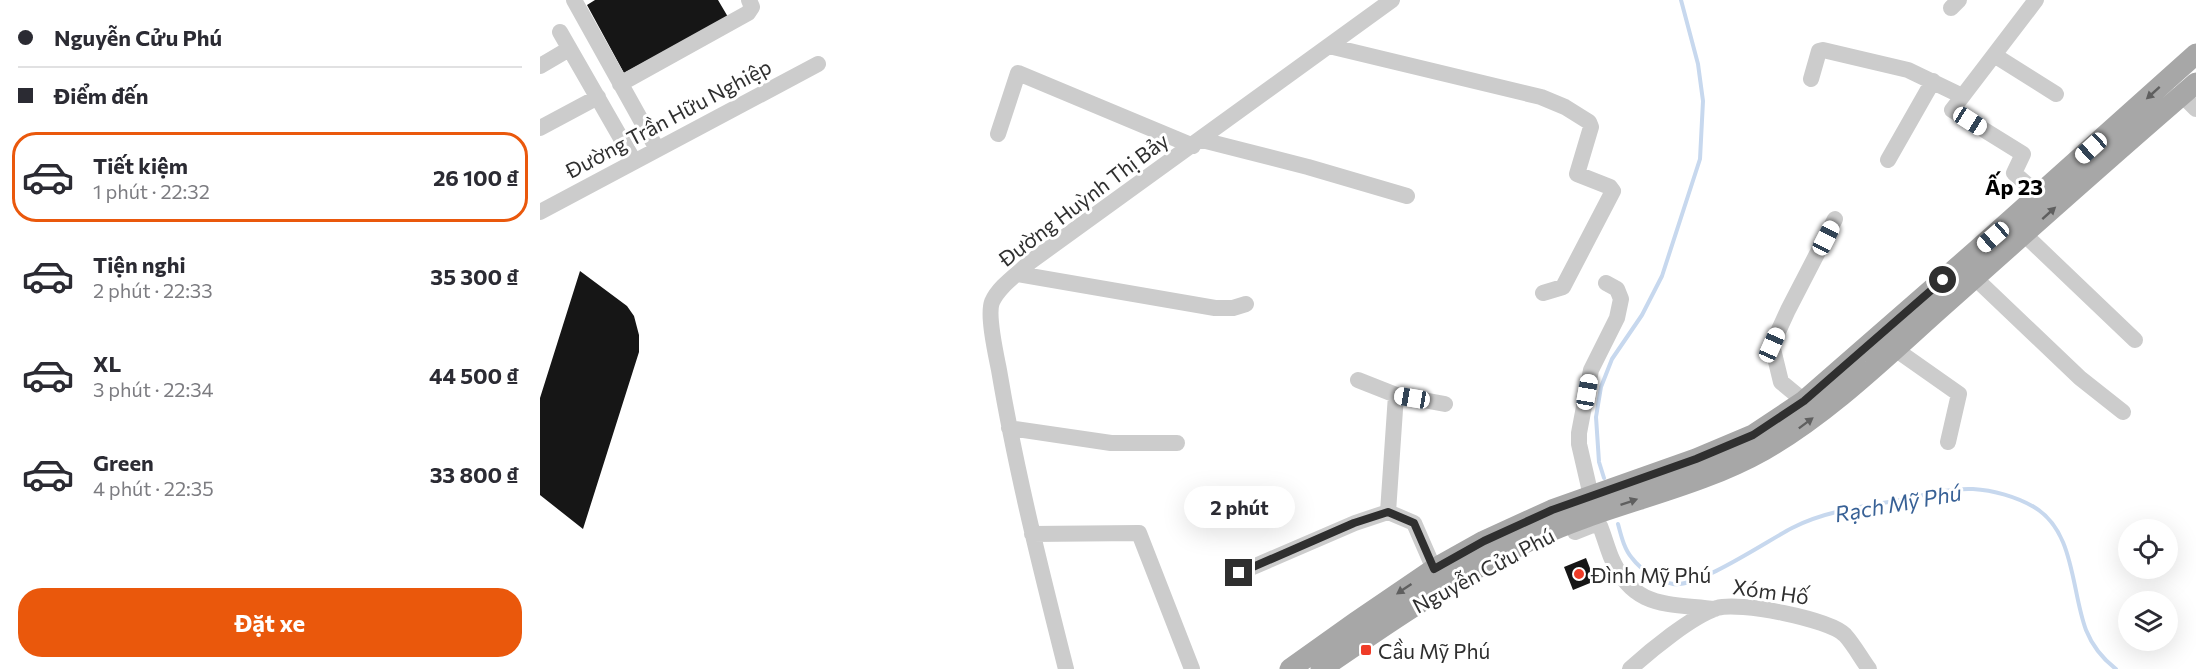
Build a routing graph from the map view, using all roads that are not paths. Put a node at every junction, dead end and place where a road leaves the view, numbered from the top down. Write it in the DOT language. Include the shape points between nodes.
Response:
graph roads {
  1 [pos="574,0"];
  2 [pos="749,0"];
  3 [pos="1392,0"];
  4 [pos="2036,0"];
  5 [pos="560,32"];
  6 [pos="1329,46"];
  7 [pos="569,49"];
  8 [pos="2196,54"];
  9 [pos="1994,55"];
  10 [pos="818,64"];
  11 [pos="540,66"];
  12 [pos="1811,79"];
  13 [pos="1933,81"];
  14 [pos="620,84"];
  15 [pos="2056,94"];
  16 [pos="1962,96"];
  17 [pos="2191,96"];
  18 [pos="598,97"];
  19 [pos="540,128"];
  20 [pos="998,134"];
  21 [pos="1197,143"];
  22 [pos="657,149"];
  23 [pos="1888,160"];
  24 [pos="634,161"];
  25 [pos="2039,195"];
  26 [pos="1407,196"];
  27 [pos="540,213"];
  28 [pos="1835,219"];
  29 [pos="2025,235"];
  30 [pos="1018,274"];
  31 [pos="1975,278"];
  32 [pos="1606,283"];
  33 [pos="1543,294"];
  34 [pos="1246,304"];
  35 [pos="2135,340"];
  36 [pos="1895,348"];
  37 [pos="1358,380"];
  38 [pos="1396,395"];
  39 [pos="1804,401"];
  40 [pos="1445,404"];
  41 [pos="2123,412"];
  42 [pos="1009,428"];
  43 [pos="1948,442"];
  44 [pos="1177,443"];
  45 [pos="1591,496"];
  46 [pos="1388,512"];
  47 [pos="1032,534"];
  48 [pos="1535,538"];
  49 [pos="1434,569"];
  50 [pos="1239,573"];
  51 [pos="1715,609"];
  52 [pos="1066,669"];
  53 [pos="1192,669"];
  54 [pos="1290,669"];
  55 [pos="1321,669"];
  56 [pos="1630,669"];
  57 [pos="1869,669"];
  1 -- 14 [label="street"];
  2 -- 14 [label="street" via="752,7 748,13"];
  3 -- 6 [label="street, Đường Huỳnh Thị Bảy"];
  4 -- 9 [label="street"];
  5 -- 7 [label="street"];
  6 -- 21 [label="street, Đường Huỳnh Thị Bảy"];
  6 -- 33 [label="street" via="1540,97 1588,122 1592,129 1577,174 1612,191 1563,287"];
  7 -- 11 [label="street"];
  7 -- 18 [label="street"];
  8 -- 25 [label="main road, Nguyễn Cửu Phú, one-way"];
  9 -- 15 [label="street"];
  9 -- 16 [label="street"];
  10 -- 22 [label="street, Đường Trần Hữu Nghiệp"];
  12 -- 13 [label="street" via="1816,55 1823,50 1908,70"];
  13 -- 16 [label="street"];
  13 -- 23 [label="street"];
  14 -- 22 [label="street"];
  16 -- 25 [label="street" via="1952,110 2023,154 2014,173"];
  29 -- 17 [label="main road, Nguyễn Cửu Phú, one-way"];
  18 -- 19 [label="street"];
  18 -- 24 [label="street"];
  20 -- 21 [label="street" via="1018,73"];
  21 -- 26 [label="street" via="1308,167"];
  21 -- 30 [label="street, Đường Huỳnh Thị Bảy"];
  22 -- 24 [label="street, Đường Trần Hữu Nghiệp"];
  24 -- 27 [label="street, Đường Trần Hữu Nghiệp"];
  25 -- 39 [label="main road, Nguyễn Cửu Phú"];
  28 -- 39 [label="street" via="1772,345 1781,382"];
  29 -- 31 [label="main road, Nguyễn Cửu Phú"];
  29 -- 35 [label="street"];
  30 -- 34 [label="street" via="1215,308"];
  30 -- 42 [label="street, Đường Huỳnh Thị Bảy" via="992,303 992,333"];
  31 -- 36 [label="main road, Nguyễn Cửu Phú"];
  31 -- 41 [label="street" via="2079,378"];
  32 -- 45 [label="street" via="1617,289 1622,298 1617,318 1591,372 1579,433"];
  36 -- 43 [label="street" via="1959,394"];
  48 -- 36 [label="main road, Nguyễn Cửu Phú, one-way" via="1723,470 1763,450 1804,425"];
  37 -- 38 [label="street"];
  38 -- 40 [label="street"];
  38 -- 46 [label="street"];
  39 -- 45 [label="main road, Nguyễn Cửu Phú" via="1753,435"];
  42 -- 44 [label="street" via="1112,442"];
  42 -- 47 [label="street, Đường Huỳnh Thị Bảy"];
  45 -- 49 [label="main road, Nguyễn Cửu Phú" via="1484,541"];
  46 -- 49 [label="street" via="1414,523"];
  46 -- 50 [label="street"];
  47 -- 52 [label="street, Đường Huỳnh Thị Bảy"];
  47 -- 53 [label="street" via="1139,533"];
  48 -- 51 [label="street" via="1548,542 1598,525 1614,562 1634,592 1658,602"];
  48 -- 55 [label="main road, Nguyễn Cửu Phú" via="1402,613"];
  49 -- 54 [label="main road, Nguyễn Cửu Phú, one-way"];
  51 -- 56 [label="street, Xóm Hố" via="1648,652"];
  51 -- 57 [label="street, Xóm Hố" via="1747,607 1817,620 1844,634"];
}
